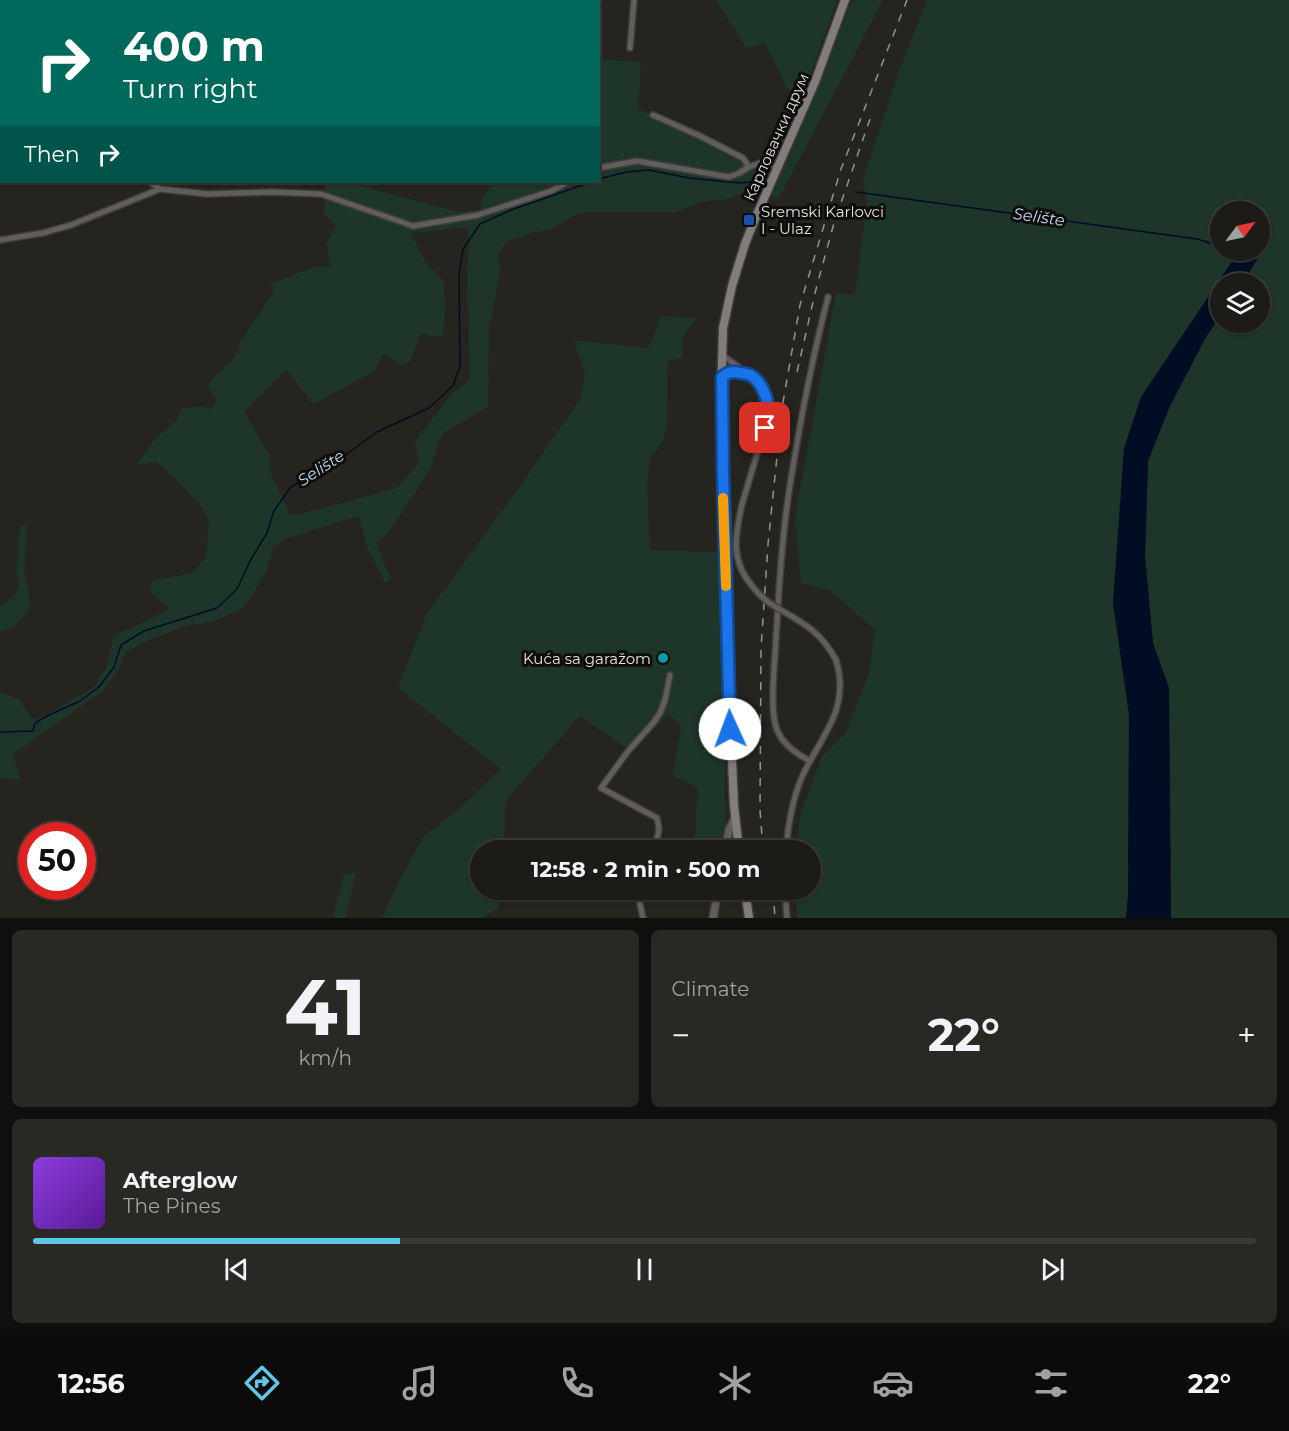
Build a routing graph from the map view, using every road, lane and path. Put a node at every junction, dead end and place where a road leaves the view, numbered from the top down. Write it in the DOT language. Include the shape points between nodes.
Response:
graph roads {
  1 [pos="634,0"];
  2 [pos="846,0"];
  3 [pos="630,48"];
  4 [pos="653,115"];
  5 [pos="778,166"];
  6 [pos="749,167"];
  7 [pos="600,168"];
  8 [pos="151,183"];
  9 [pos="566,183"];
  10 [pos="160,189"];
  11 [pos="0,240"];
  12 [pos="828,297"];
  13 [pos="722,355"];
  14 [pos="749,374"];
  15 [pos="722,377"];
  16 [pos="670,675"];
  17 [pos="810,761"];
  18 [pos="735,817"];
  19 [pos="657,840"];
  20 [pos="727,840"];
  21 [pos="738,840"];
  22 [pos="787,840"];
  23 [pos="639,900"];
  24 [pos="716,900"];
  25 [pos="746,900"];
  26 [pos="786,900"];
  27 [pos="643,918"];
  28 [pos="713,918"];
  29 [pos="749,918"];
  30 [pos="788,918"];
  1 -- 3 [label="street"];
  2 -- 5 [label="main road, Карловачки друм"];
  4 -- 6 [label="street" via="743,158"];
  5 -- 6 [label="street" via="760,163"];
  5 -- 13 [label="main road, Карловачки друм" via="732,286"];
  6 -- 7 [label="street" via="729,177 637,161"];
  8 -- 10 [label="street"];
  9 -- 10 [label="street" via="478,215 413,226 321,194 207,194"];
  10 -- 11 [label="street" via="71,225"];
  12 -- 17 [label="street" via="790,486 774,671 777,730 786,744"];
  13 -- 14 [label="street"];
  13 -- 15 [label="main road, Карловачки друм"];
  14 -- 15 [label="street" via="733,371"];
  14 -- 17 [label="street, bridge" via="764,393 768,414 737,526 741,570 765,599 825,642 836,660 840,681 836,712"];
  15 -- 18 [label="main road, Карловачки друм"];
  16 -- 19 [label="street" via="660,713 601,788 657,818"];
  17 -- 22 [label="street" via="794,803"];
  18 -- 20 [label="street"];
  18 -- 21 [label="main road, Карловачки друм"];
  23 -- 27 [label="street"];
  24 -- 28 [label="street"];
  25 -- 29 [label="main road"];
  26 -- 30 [label="street"];
}
